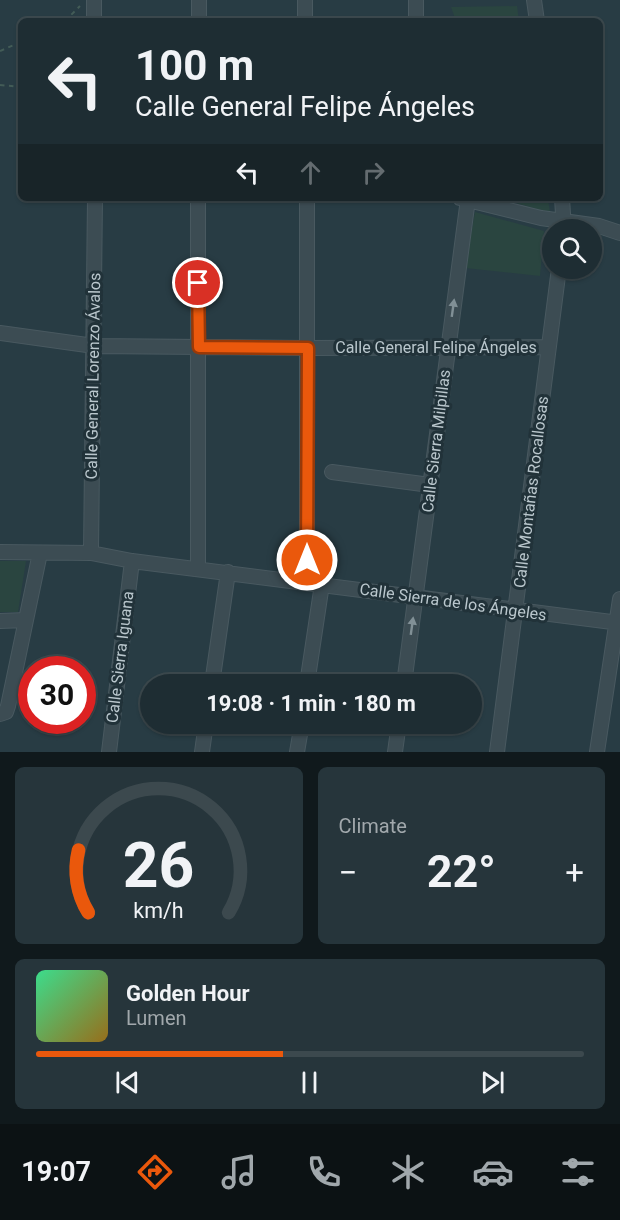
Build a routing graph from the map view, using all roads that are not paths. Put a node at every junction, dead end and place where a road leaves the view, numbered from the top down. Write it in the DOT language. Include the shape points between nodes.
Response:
graph roads {
  1 [pos="94,0"];
  2 [pos="199,0"];
  3 [pos="305,0"];
  4 [pos="416,0"];
  5 [pos="534,0"];
  6 [pos="94,18"];
  7 [pos="199,18"];
  8 [pos="305,18"];
  9 [pos="416,18"];
  10 [pos="537,18"];
  11 [pos="95,201"];
  12 [pos="198,201"];
  13 [pos="307,201"];
  14 [pos="464,201"];
  15 [pos="472,201"];
  16 [pos="562,201"];
  17 [pos="564,219"];
  18 [pos="542,220"];
  19 [pos="602,227"];
  20 [pos="620,233"];
  21 [pos="558,279"];
  22 [pos="0,333"];
  23 [pos="94,346"];
  24 [pos="448,346"];
  25 [pos="199,347"];
  26 [pos="549,347"];
  27 [pos="308,348"];
  28 [pos="339,473"];
  29 [pos="430,485"];
  30 [pos="0,552"];
  31 [pos="40,553"];
  32 [pos="91,553"];
  33 [pos="132,561"];
  34 [pos="198,568"];
  35 [pos="228,572"];
  36 [pos="307,583"];
  37 [pos="322,584"];
  38 [pos="416,597"];
  39 [pos="620,599"];
  40 [pos="516,611"];
  41 [pos="26,620"];
  42 [pos="0,621"];
  43 [pos="619,623"];
  44 [pos="213,674"];
  45 [pos="308,674"];
  46 [pos="405,674"];
  47 [pos="0,714"];
  48 [pos="205,734"];
  49 [pos="300,734"];
  50 [pos="397,734"];
  51 [pos="109,752"];
  52 [pos="202,752"];
  53 [pos="297,752"];
  54 [pos="395,752"];
  55 [pos="497,752"];
  56 [pos="597,752"];
  1 -- 6 [label="street"];
  2 -- 7 [label="street"];
  3 -- 8 [label="street"];
  4 -- 9 [label="street"];
  5 -- 10 [label="street"];
  11 -- 23 [label="street, Calle General Lorenzo Ávalos"];
  12 -- 25 [label="street"];
  13 -- 27 [label="street"];
  24 -- 14 [label="street, Calle Sierra Milpillas, one-way"];
  15 -- 18 [label="street"];
  16 -- 17 [label="street"];
  19 -- 20 [label="street"];
  21 -- 26 [label="street, Calle Montañas Rocallosas"];
  22 -- 23 [label="street, Calle General Felipe Ángeles"];
  23 -- 25 [label="street, Calle General Felipe Ángeles"];
  23 -- 32 [label="street, Calle General Lorenzo Ávalos"];
  24 -- 26 [label="street, Calle General Felipe Ángeles"];
  24 -- 27 [label="street, Calle General Felipe Ángeles"];
  24 -- 29 [label="street, Calle Sierra Milpillas"];
  25 -- 27 [label="street, Calle General Felipe Ángeles"];
  25 -- 34 [label="street"];
  26 -- 40 [label="street, Calle Montañas Rocallosas"];
  27 -- 36 [label="street"];
  28 -- 29 [label="street"];
  29 -- 38 [label="street, Calle Sierra Milpillas"];
  30 -- 31 [label="street, Calle Sierra de los Ángeles"];
  31 -- 32 [label="street, Calle Sierra de los Ángeles"];
  31 -- 41 [label="street"];
  32 -- 33 [label="street, Calle Sierra de los Ángeles"];
  33 -- 34 [label="street, Calle Sierra de los Ángeles"];
  33 -- 51 [label="street, Calle Sierra Iguana"];
  34 -- 35 [label="street, Calle Sierra de los Ángeles"];
  35 -- 36 [label="street, Calle Sierra de los Ángeles"];
  35 -- 44 [label="street"];
  36 -- 37 [label="street, Calle Sierra de los Ángeles"];
  37 -- 38 [label="street, Calle Sierra de los Ángeles"];
  37 -- 45 [label="street"];
  38 -- 40 [label="street, Calle Sierra de los Ángeles"];
  46 -- 38 [label="street, Calle Sierra Milpillas, one-way"];
  39 -- 43 [label="street"];
  40 -- 43 [label="street, Calle Sierra de los Ángeles"];
  40 -- 55 [label="street, Calle Montañas Rocallosas"];
  41 -- 42 [label="street"];
  41 -- 47 [label="street" via="8,706"];
  43 -- 56 [label="street"];
  48 -- 52 [label="street"];
  49 -- 53 [label="street"];
  50 -- 54 [label="street"];
}
